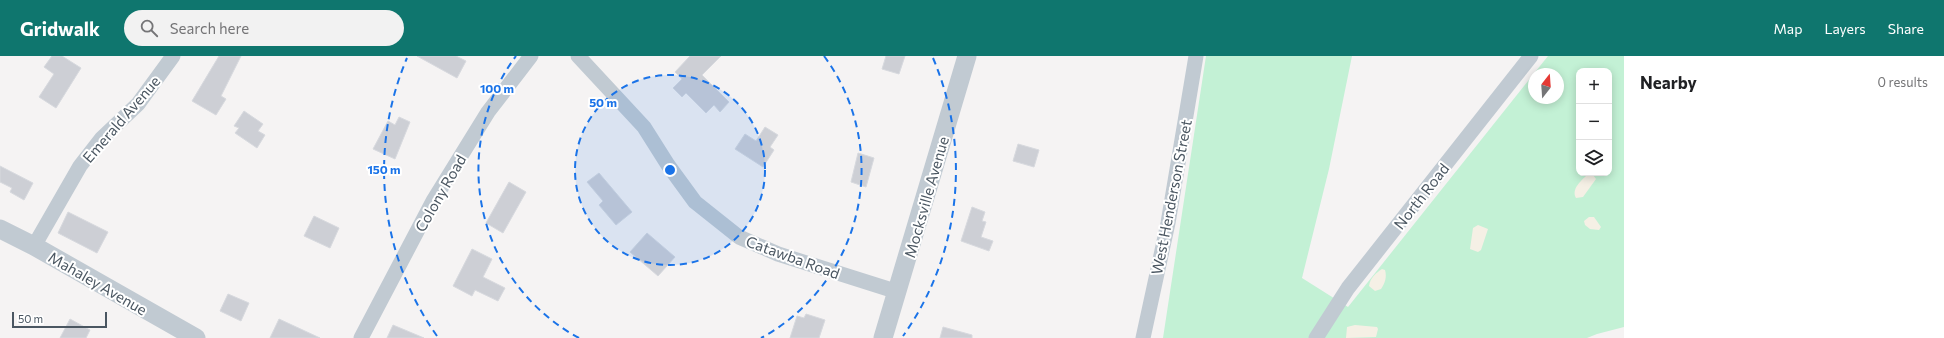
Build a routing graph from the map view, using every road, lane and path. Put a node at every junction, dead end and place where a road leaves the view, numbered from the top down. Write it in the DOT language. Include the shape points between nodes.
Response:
graph roads {
  1 [pos="173,56"];
  2 [pos="531,56"];
  3 [pos="578,56"];
  4 [pos="967,56"];
  5 [pos="1196,56"];
  6 [pos="1531,56"];
  7 [pos="0,229"];
  8 [pos="34,246"];
  9 [pos="898,292"];
  10 [pos="196,338"];
  11 [pos="362,338"];
  12 [pos="883,338"];
  13 [pos="1143,338"];
  14 [pos="1316,338"];
  1 -- 8 [label="street, Emerald Avenue" via="138,104 101,139 80,166"];
  2 -- 11 [label="street, Colony Road" via="488,112 433,201"];
  3 -- 9 [label="street, Catawba Road" via="644,127 695,202 739,237 778,254"];
  4 -- 9 [label="street, Mocksville Avenue"];
  5 -- 13 [label="street, West Henderson Street" via="1168,223"];
  6 -- 14 [label="street, North Road" via="1348,288"];
  7 -- 8 [label="street, Mahaley Avenue"];
  8 -- 10 [label="street, Mahaley Avenue"];
  9 -- 12 [label="street, Mocksville Avenue"];
}
